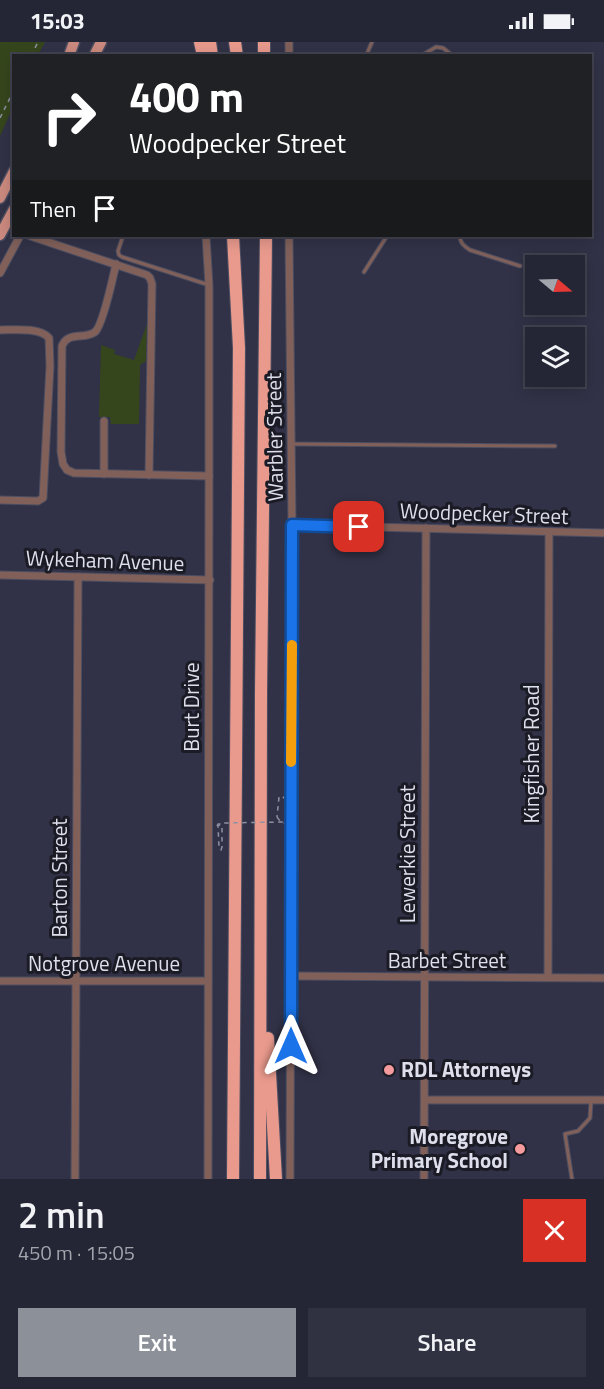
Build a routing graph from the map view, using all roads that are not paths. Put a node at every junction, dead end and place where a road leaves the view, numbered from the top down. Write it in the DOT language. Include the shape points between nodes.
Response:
graph roads {
  1 [pos="424,54"];
  2 [pos="450,54"];
  3 [pos="12,175"];
  4 [pos="0,198"];
  5 [pos="12,213"];
  6 [pos="0,235"];
  7 [pos="19,237"];
  8 [pos="33,237"];
  9 [pos="123,237"];
  10 [pos="206,237"];
  11 [pos="233,237"];
  12 [pos="261,237"];
  13 [pos="266,237"];
  14 [pos="290,237"];
  15 [pos="386,237"];
  16 [pos="460,237"];
  17 [pos="117,264"];
  18 [pos="520,267"];
  19 [pos="364,272"];
  20 [pos="0,273"];
  21 [pos="266,277"];
  22 [pos="209,285"];
  23 [pos="0,330"];
  24 [pos="104,421"];
  25 [pos="291,444"];
  26 [pos="555,446"];
  27 [pos="104,474"];
  28 [pos="149,475"];
  29 [pos="209,476"];
  30 [pos="0,500"];
  31 [pos="292,525"];
  32 [pos="426,528"];
  33 [pos="549,532"];
  34 [pos="604,533"];
  35 [pos="0,575"];
  36 [pos="78,578"];
  37 [pos="210,580"];
  38 [pos="261,932"];
  39 [pos="291,976"];
  40 [pos="548,977"];
  41 [pos="424,978"];
  42 [pos="604,978"];
  43 [pos="0,981"];
  44 [pos="76,981"];
  45 [pos="208,981"];
  46 [pos="425,1100"];
  47 [pos="591,1100"];
  48 [pos="604,1100"];
  49 [pos="232,1163"];
  50 [pos="75,1179"];
  51 [pos="208,1179"];
  52 [pos="226,1179"];
  53 [pos="233,1179"];
  54 [pos="260,1179"];
  55 [pos="276,1179"];
  56 [pos="290,1179"];
  57 [pos="424,1179"];
  58 [pos="572,1179"];
  1 -- 2 [label="lane" via="436,47"];
  3 -- 4 [label="main road"];
  5 -- 6 [label="main road"];
  7 -- 20 [label="street"];
  8 -- 17 [label="street"];
  9 -- 22 [label="lane" via="118,255"];
  10 -- 22 [label="street, Burt Drive"];
  11 -- 49 [label="highway" via="239,357"];
  12 -- 21 [label="highway"];
  13 -- 21 [label="highway"];
  14 -- 25 [label="street, Warbler Street"];
  15 -- 19 [label="lane"];
  16 -- 18 [label="lane" via="470,250"];
  17 -- 27 [label="street" via="97,328 65,339 62,346 63,464 74,473"];
  17 -- 28 [label="street" via="147,275 152,284"];
  21 -- 38 [label="highway"];
  22 -- 29 [label="street, Burt Drive"];
  23 -- 30 [label="street" via="46,334 50,366 44,498"];
  24 -- 27 [label="street"];
  25 -- 26 [label="lane"];
  25 -- 31 [label="street, Warbler Street"];
  27 -- 28 [label="street"];
  28 -- 29 [label="street"];
  29 -- 37 [label="street, Burt Drive"];
  31 -- 32 [label="street, Woodpecker Street"];
  31 -- 39 [label="street, Warbler Street"];
  32 -- 33 [label="street, Woodpecker Street"];
  32 -- 41 [label="street, Lewerkie Street"];
  33 -- 34 [label="street, Woodpecker Street"];
  33 -- 40 [label="street, Kingfisher Road"];
  35 -- 36 [label="street, Wykeham Avenue"];
  36 -- 37 [label="street, Wykeham Avenue"];
  36 -- 44 [label="street, Barton Street"];
  37 -- 45 [label="street, Burt Drive"];
  38 -- 54 [label="highway"];
  38 -- 55 [label="highway"];
  39 -- 41 [label="street, Barbet Street"];
  39 -- 56 [label="street, Warbler Street"];
  40 -- 41 [label="street, Barbet Street"];
  40 -- 42 [label="street, Barbet Street"];
  41 -- 46 [label="street, Lewerkie Street"];
  43 -- 44 [label="street, Notgrove Avenue"];
  44 -- 45 [label="street, Notgrove Avenue"];
  44 -- 50 [label="street, Barton Street"];
  45 -- 51 [label="street, Burt Drive"];
  46 -- 47 [label="street"];
  46 -- 57 [label="street, Lewerkie Street"];
  47 -- 48 [label="street"];
  47 -- 58 [label="lane" via="590,1118 578,1131 565,1134"];
  49 -- 52 [label="highway"];
  49 -- 53 [label="highway"];
}
